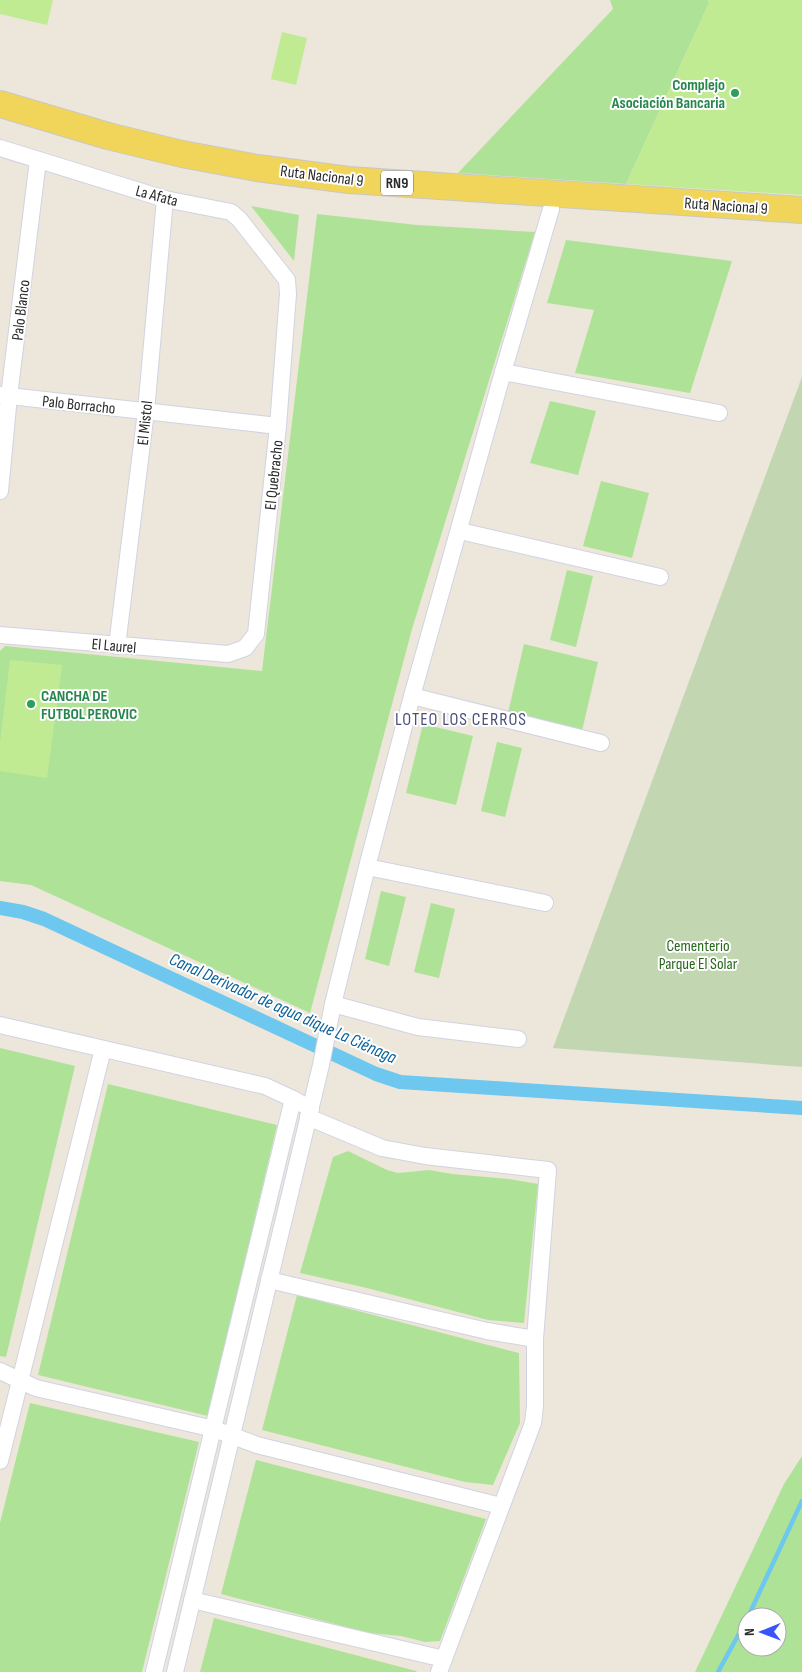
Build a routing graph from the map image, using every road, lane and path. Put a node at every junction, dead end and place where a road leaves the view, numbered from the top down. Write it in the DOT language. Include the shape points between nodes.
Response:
graph roads {
  1 [pos="0,104"];
  2 [pos="0,121"];
  3 [pos="0,148"];
  4 [pos="38,160"];
  5 [pos="165,199"];
  6 [pos="552,209"];
  7 [pos="802,210"];
  8 [pos="802,226"];
  9 [pos="287,280"];
  10 [pos="503,372"];
  11 [pos="4,396"];
  12 [pos="146,411"];
  13 [pos="719,412"];
  14 [pos="278,426"];
  15 [pos="0,491"];
  16 [pos="460,531"];
  17 [pos="660,577"];
  18 [pos="0,635"];
  19 [pos="117,646"];
  20 [pos="228,654"];
  21 [pos="412,696"];
  22 [pos="601,742"];
  23 [pos="366,867"];
  24 [pos="545,903"];
  25 [pos="333,1004"];
  26 [pos="0,1025"];
  27 [pos="518,1039"];
  28 [pos="103,1049"];
  29 [pos="294,1100"];
  30 [pos="309,1113"];
  31 [pos="269,1280"];
  32 [pos="535,1339"];
  33 [pos="0,1371"];
  34 [pos="19,1381"];
  35 [pos="214,1429"];
  36 [pos="232,1436"];
  37 [pos="0,1461"];
  38 [pos="501,1506"];
  39 [pos="192,1600"];
  40 [pos="442,1665"];
  41 [pos="154,1672"];
  42 [pos="175,1672"];
  1 -- 7 [label="main road, Ruta Nacional 9 / RN9" via="182,154 349,180"];
  2 -- 6 [label="main road, Ruta Nacional 9 / RN9" via="115,154 232,180 296,190"];
  3 -- 4 [label="street, La Afata"];
  4 -- 5 [label="street, La Afata"];
  4 -- 11 [label="street, Palo Blanco"];
  5 -- 9 [label="street, La Afata" via="231,212"];
  5 -- 12 [label="street, El Mistol"];
  6 -- 8 [label="main road, Ruta Nacional 9 / RN9"];
  6 -- 10 [label="street"];
  9 -- 14 [label="street, El Quebracho"];
  10 -- 13 [label="street"];
  10 -- 16 [label="street"];
  11 -- 12 [label="street, Palo Borracho"];
  11 -- 15 [label="street, Palo Blanco"];
  12 -- 14 [label="street, Palo Borracho"];
  12 -- 19 [label="street, El Mistol"];
  14 -- 20 [label="street, El Quebracho" via="256,634 245,648"];
  16 -- 17 [label="street"];
  16 -- 21 [label="street"];
  18 -- 19 [label="street, El Laurel"];
  19 -- 20 [label="street, El Laurel"];
  21 -- 22 [label="street"];
  21 -- 23 [label="street"];
  23 -- 24 [label="street"];
  23 -- 25 [label="street"];
  25 -- 27 [label="street" via="418,1027"];
  25 -- 30 [label="street"];
  26 -- 28 [label="street"];
  28 -- 29 [label="street" via="266,1086"];
  28 -- 34 [label="street"];
  29 -- 30 [label="street"];
  29 -- 35 [label="street"];
  30 -- 31 [label="street"];
  30 -- 32 [label="street" via="382,1148 548,1170"];
  31 -- 32 [label="street" via="487,1331"];
  31 -- 36 [label="street"];
  32 -- 38 [label="street" via="533,1423"];
  33 -- 34 [label="street"];
  34 -- 35 [label="street" via="36,1388"];
  34 -- 37 [label="street"];
  35 -- 36 [label="street"];
  35 -- 41 [label="street"];
  36 -- 38 [label="street" via="257,1446"];
  36 -- 39 [label="street"];
  38 -- 40 [label="street"];
  39 -- 40 [label="street"];
  39 -- 42 [label="street"];
}
